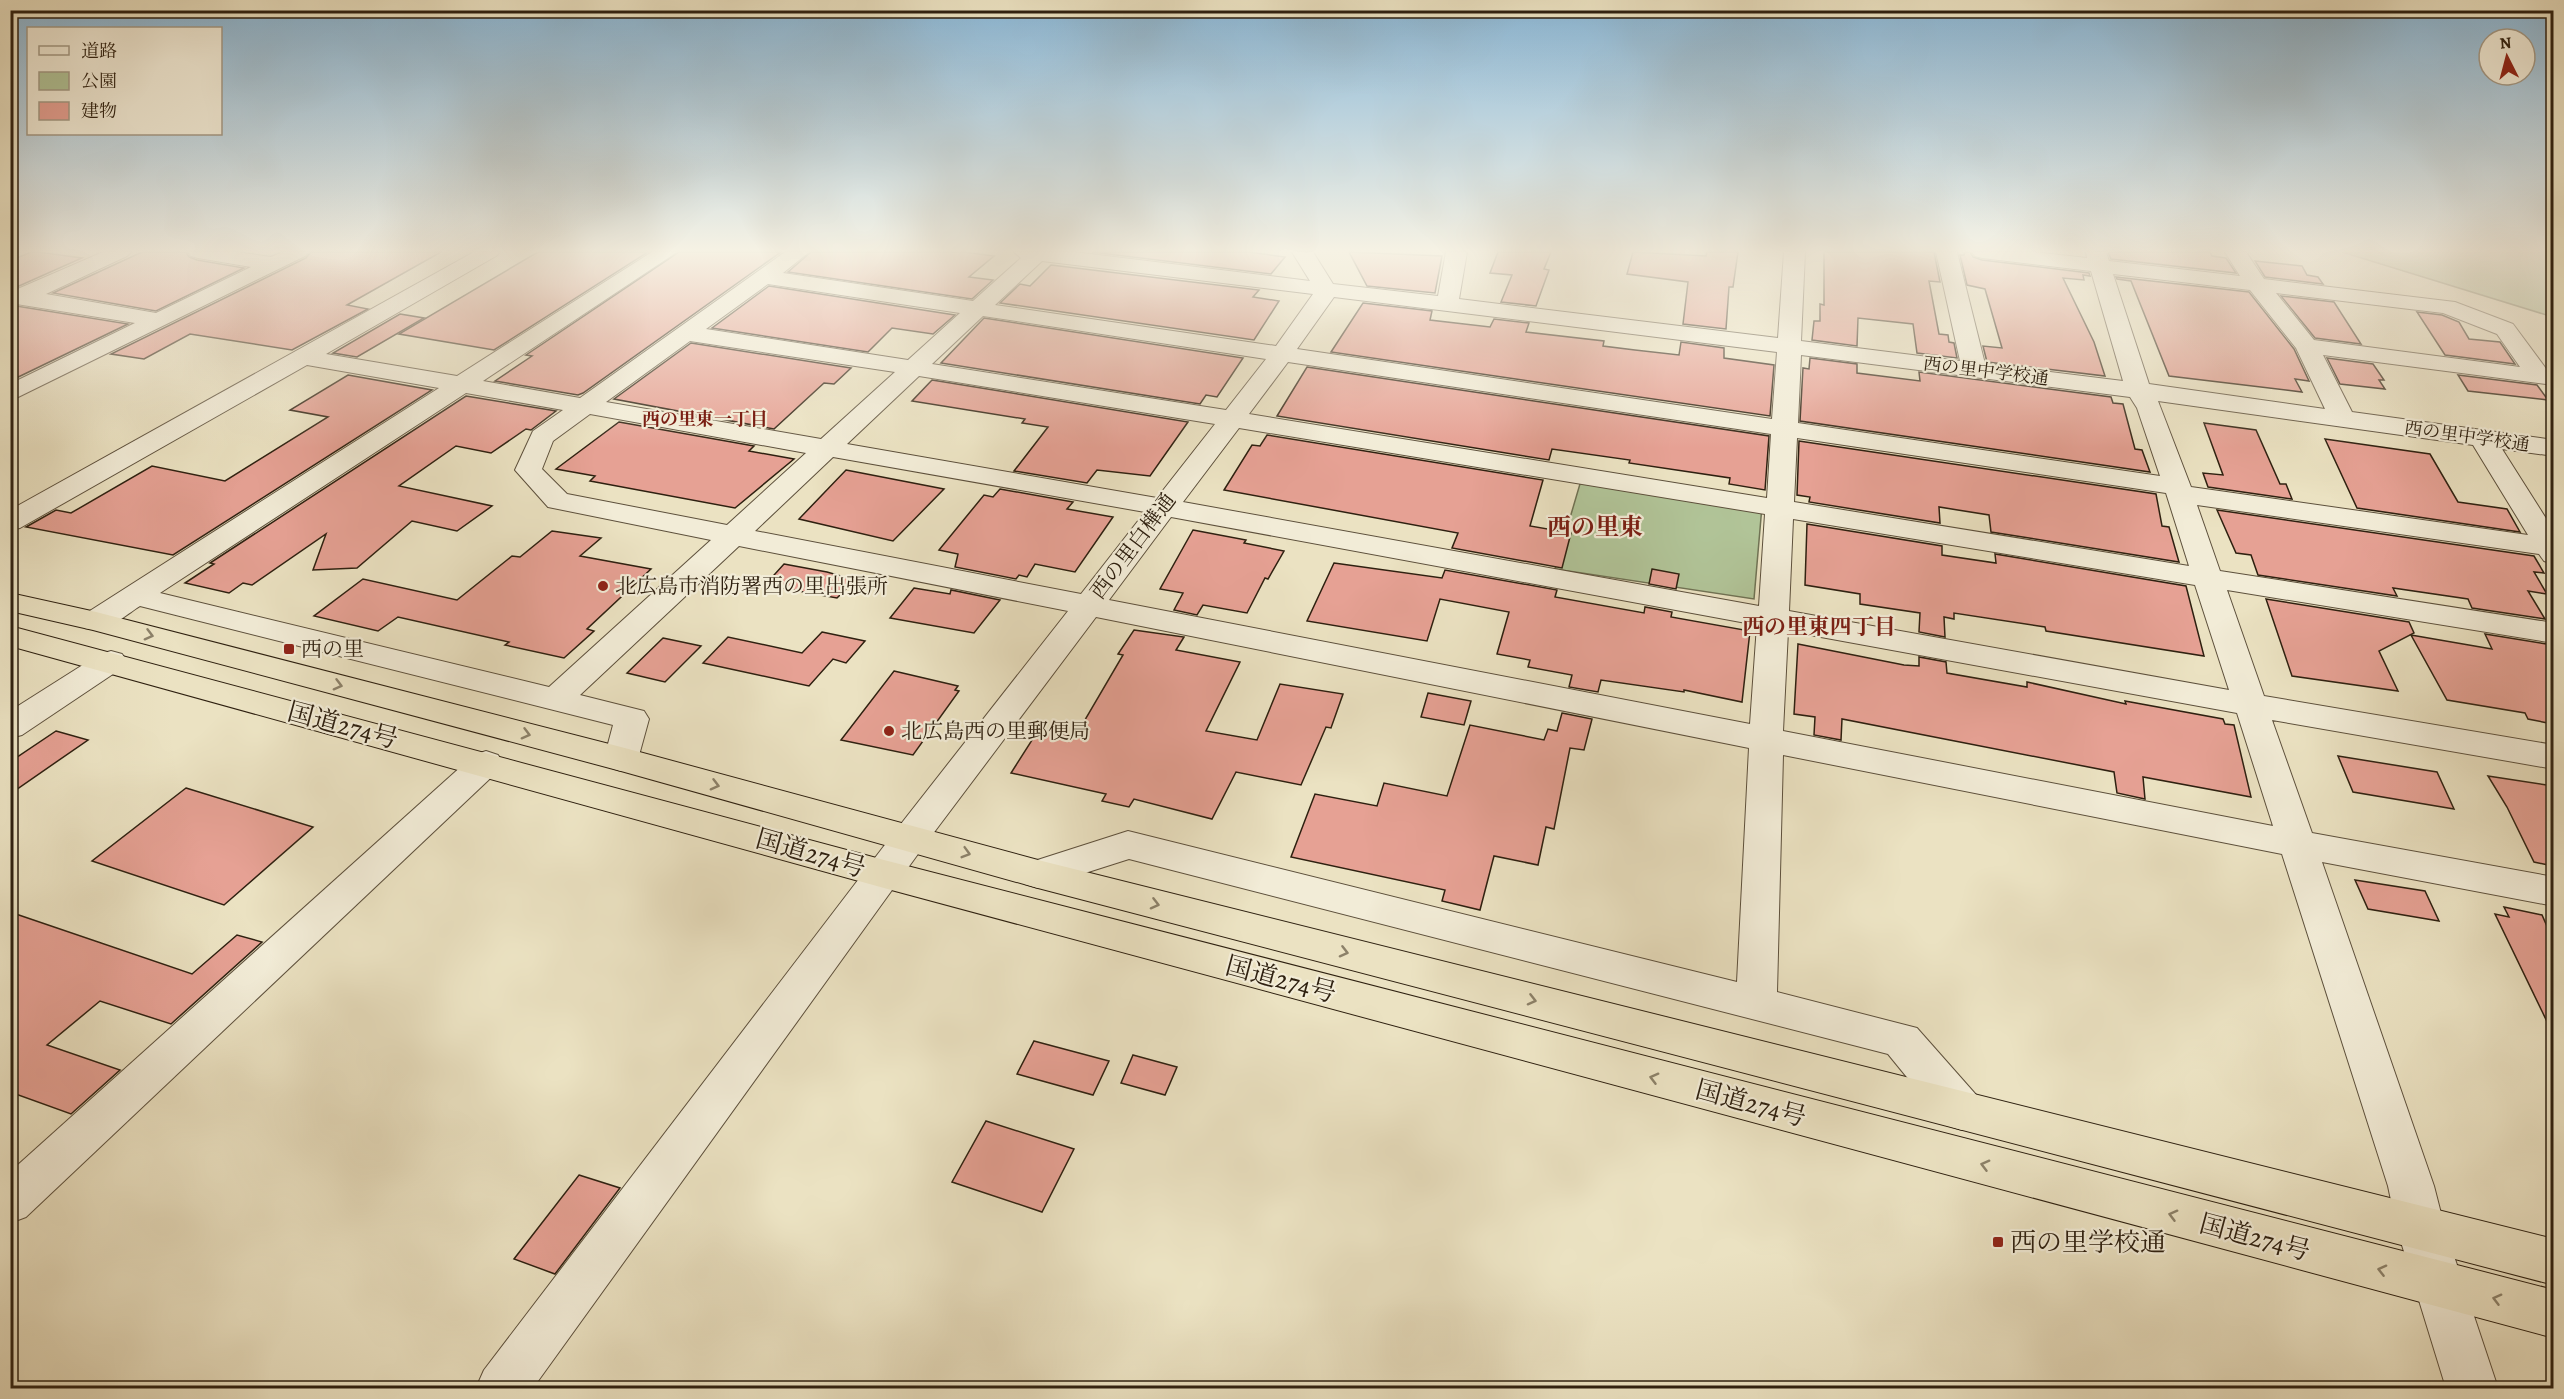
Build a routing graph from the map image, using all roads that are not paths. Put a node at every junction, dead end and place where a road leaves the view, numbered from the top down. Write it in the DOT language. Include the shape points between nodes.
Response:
graph roads {
  1 [pos="136,317"];
  2 [pos="167,317"];
  3 [pos="374,317"];
  4 [pos="566,317"];
  5 [pos="708,317"];
  6 [pos="969,317"];
  7 [pos="1040,317"];
  8 [pos="1308,317"];
  9 [pos="1541,317"];
  10 [pos="1790,317"];
  11 [pos="1962,317"];
  12 [pos="2116,317"];
  13 [pos="2284,317"];
  14 [pos="2474,317"];
  15 [pos="160,321"];
  16 [pos="686,333"];
  17 [pos="2307,346"];
  18 [pos="1788,347"];
  19 [pos="1282,354"];
  20 [pos="304,357"];
  21 [pos="915,368"];
  22 [pos="1974,369"];
  23 [pos="10,376"];
  24 [pos="2547,378"];
  25 [pos="37,381"];
  26 [pos="460,386"];
  27 [pos="2138,390"];
  28 [pos="10,394"];
  29 [pos="585,406"];
  30 [pos="1233,417"];
  31 [pos="2343,419"];
  32 [pos="1786,429"];
  33 [pos="2482,438"];
  34 [pos="2553,448"];
  35 [pos="829,449"];
  36 [pos="2179,490"];
  37 [pos="1162,507"];
  38 [pos="1781,509"];
  39 [pos="10,522"];
  40 [pos="735,534"];
  41 [pos="2551,551"];
  42 [pos="2207,578"];
  43 [pos="137,596"];
  44 [pos="10,602"];
  45 [pos="1089,604"];
  46 [pos="1774,618"];
  47 [pos="96,621"];
  48 [pos="2553,633"];
  49 [pos="10,636"];
  50 [pos="111,662"];
  51 [pos="556,699"];
  52 [pos="2250,705"];
  53 [pos="10,727"];
  54 [pos="1766,739"];
  55 [pos="2553,757"];
  56 [pos="621,759"];
  57 [pos="486,763"];
  58 [pos="910,838"];
  59 [pos="2297,844"];
  60 [pos="884,874"];
  61 [pos="1038,874"];
  62 [pos="2553,892"];
  63 [pos="1756,1004"];
  64 [pos="1962,1111"];
  65 [pos="10,1202"];
  66 [pos="2421,1229"];
  67 [pos="2553,1263"];
  68 [pos="2439,1284"];
  69 [pos="2553,1314"];
  70 [pos="502,1389"];
  71 [pos="2472,1389"];
  1 -- 15 [label="street"];
  2 -- 15 [label="street"];
  3 -- 20 [label="street"];
  4 -- 26 [label="street"];
  5 -- 16 [label="street"];
  6 -- 21 [label="street"];
  7 -- 19 [label="street"];
  8 -- 19 [label="street, 西の里白樺通"];
  9 -- 18 [label="street, 西の里中学校通"];
  10 -- 18 [label="street"];
  11 -- 22 [label="street"];
  12 -- 27 [label="street"];
  13 -- 17 [label="street"];
  14 -- 24 [label="street" via="2505,329"];
  15 -- 25 [label="street"];
  16 -- 21 [label="street"];
  16 -- 29 [label="street"];
  17 -- 24 [label="street"];
  17 -- 31 [label="street"];
  18 -- 22 [label="street, 西の里中学校通"];
  18 -- 32 [label="street"];
  19 -- 30 [label="street, 西の里白樺通"];
  19 -- 32 [label="street"];
  20 -- 26 [label="street"];
  20 -- 39 [label="street"];
  21 -- 30 [label="street"];
  21 -- 35 [label="street"];
  22 -- 27 [label="street, 西の里中学校通"];
  23 -- 25 [label="street"];
  25 -- 28 [label="street"];
  26 -- 29 [label="street"];
  26 -- 43 [label="street"];
  27 -- 31 [label="street, 西の里中学校通"];
  27 -- 36 [label="street" via="2150,408"];
  29 -- 35 [label="street"];
  29 -- 40 [label="street" via="542,437 528,471 558,501"];
  30 -- 37 [label="street, 西の里白樺通"];
  30 -- 38 [label="street"];
  31 -- 33 [label="street, 西の里中学校通"];
  32 -- 36 [label="street"];
  32 -- 38 [label="street"];
  33 -- 34 [label="street, 西の里中学校通"];
  33 -- 41 [label="street"];
  35 -- 37 [label="street"];
  35 -- 40 [label="street"];
  36 -- 41 [label="street"];
  36 -- 42 [label="street"];
  37 -- 45 [label="street, 西の里白樺通"];
  37 -- 46 [label="street"];
  38 -- 42 [label="street"];
  38 -- 46 [label="street"];
  40 -- 45 [label="street"];
  40 -- 51 [label="street"];
  42 -- 48 [label="street"];
  42 -- 52 [label="street"];
  43 -- 47 [label="street"];
  43 -- 51 [label="street"];
  44 -- 47 [label="highway, 国道274号"];
  45 -- 54 [label="street"];
  45 -- 58 [label="street, 西の里白樺通"];
  46 -- 52 [label="street"];
  46 -- 54 [label="street"];
  47 -- 56 [label="highway, 国道274号, one-way"];
  49 -- 50 [label="highway, 国道274号"];
  50 -- 53 [label="street"];
  50 -- 57 [label="highway, 国道274号"];
  51 -- 56 [label="street" via="632,719"];
  52 -- 55 [label="street"];
  52 -- 59 [label="street"];
  54 -- 59 [label="street"];
  54 -- 63 [label="street"];
  56 -- 58 [label="highway, 国道274号, one-way"];
  57 -- 60 [label="highway, 国道274号"];
  57 -- 65 [label="street"];
  58 -- 60 [label="street, 西の里白樺通"];
  58 -- 61 [label="highway, 国道274号, one-way"];
  59 -- 62 [label="street"];
  59 -- 66 [label="street" via="2411,1185"];
  68 -- 60 [label="highway, 国道274号, one-way"];
  60 -- 70 [label="street, 西の里白樺通"];
  61 -- 63 [label="street" via="1128,846"];
  61 -- 64 [label="highway, 国道274号, one-way"];
  63 -- 64 [label="street" via="1902,1040"];
  64 -- 66 [label="highway, 国道274号"];
  66 -- 67 [label="highway, 国道274号"];
  66 -- 68 [label="street"];
  69 -- 68 [label="highway, 国道274号, one-way"];
  68 -- 71 [label="street"];
}
